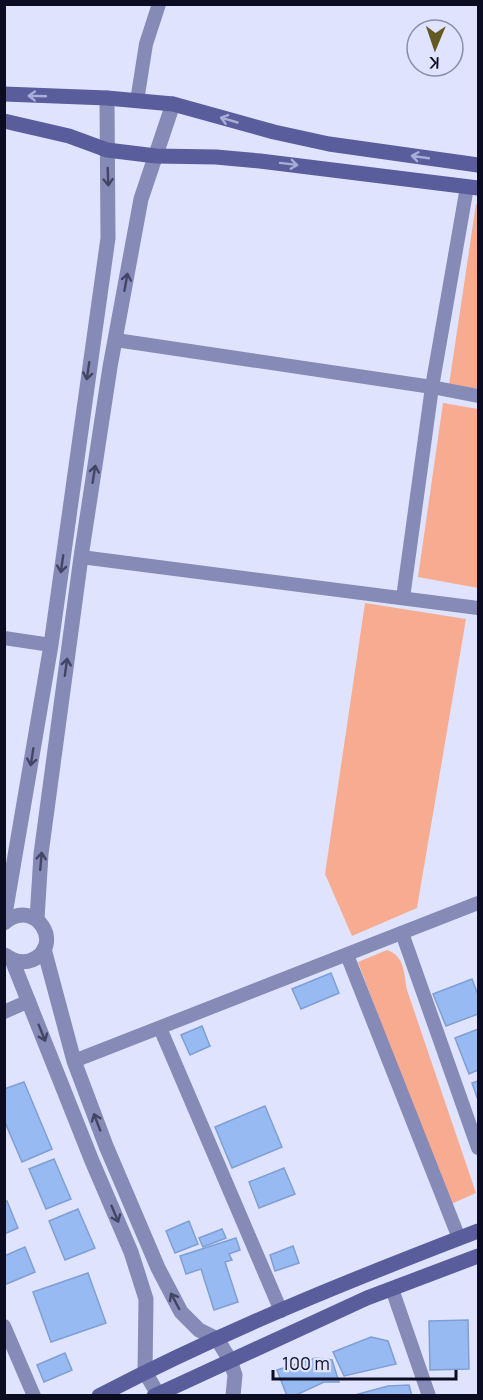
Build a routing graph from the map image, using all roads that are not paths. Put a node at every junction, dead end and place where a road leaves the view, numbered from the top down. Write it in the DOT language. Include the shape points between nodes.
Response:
graph roads {
  1 [pos="159,4"];
  2 [pos="4,94"];
  3 [pos="107,98"];
  4 [pos="137,101"];
  5 [pos="173,104"];
  6 [pos="4,120"];
  7 [pos="107,150"];
  8 [pos="156,156"];
  9 [pos="478,165"];
  10 [pos="473,188"];
  11 [pos="116,340"];
  12 [pos="432,387"];
  13 [pos="478,396"];
  14 [pos="81,557"];
  15 [pos="403,598"];
  16 [pos="478,608"];
  17 [pos="4,638"];
  18 [pos="51,645"];
  19 [pos="478,903"];
  20 [pos="37,919"];
  21 [pos="4,921"];
  22 [pos="402,933"];
  23 [pos="44,949"];
  24 [pos="347,955"];
  25 [pos="7,956"];
  26 [pos="29,1001"];
  27 [pos="4,1012"];
  28 [pos="160,1028"];
  29 [pos="74,1061"];
  30 [pos="478,1148"];
  31 [pos="478,1231"];
  32 [pos="459,1239"];
  33 [pos="478,1256"];
  34 [pos="392,1289"];
  35 [pos="281,1311"];
  36 [pos="4,1326"];
  37 [pos="217,1339"];
  38 [pos="230,1360"];
  39 [pos="145,1372"];
  40 [pos="34,1395"];
  41 [pos="99,1395"];
  42 [pos="157,1395"];
  43 [pos="233,1395"];
  44 [pos="429,1395"];
  1 -- 4 [label="street" via="146,44"];
  3 -- 2 [label="main road, one-way"];
  3 -- 4 [label="main road"];
  3 -- 7 [label="street"];
  4 -- 5 [label="main road"];
  5 -- 8 [label="street"];
  9 -- 5 [label="main road, one-way" via="329,144"];
  6 -- 7 [label="main road"];
  7 -- 8 [label="main road"];
  7 -- 18 [label="street, one-way" via="108,238"];
  8 -- 10 [label="main road, one-way" via="260,161"];
  11 -- 8 [label="street, one-way" via="141,199"];
  10 -- 12 [label="street"];
  11 -- 12 [label="street"];
  14 -- 11 [label="street, one-way"];
  12 -- 13 [label="street"];
  12 -- 15 [label="street"];
  14 -- 15 [label="street"];
  20 -- 14 [label="street, one-way" via="41,854"];
  15 -- 16 [label="street"];
  17 -- 18 [label="street"];
  18 -- 21 [label="street, one-way"];
  19 -- 22 [label="street"];
  20 -- 21 [label="street" via="16,915"];
  20 -- 23 [label="street" via="46,935"];
  22 -- 24 [label="street"];
  22 -- 30 [label="street"];
  23 -- 25 [label="street" via="33,960 19,962"];
  23 -- 29 [label="street"];
  24 -- 28 [label="street"];
  24 -- 32 [label="street"];
  25 -- 26 [label="street"];
  26 -- 27 [label="street"];
  26 -- 39 [label="street, one-way" via="146,1299"];
  28 -- 29 [label="street"];
  28 -- 35 [label="street"];
  37 -- 29 [label="street, one-way" via="199,1330 181,1312 158,1268"];
  31 -- 32 [label="main road"];
  32 -- 35 [label="main road" via="356,1277"];
  33 -- 34 [label="main road"];
  34 -- 38 [label="main road"];
  34 -- 44 [label="street"];
  35 -- 37 [label="main road"];
  36 -- 40 [label="street"];
  37 -- 38 [label="street"];
  37 -- 39 [label="main road"];
  38 -- 42 [label="main road"];
  38 -- 43 [label="street" via="235,1375"];
  39 -- 41 [label="main road"];
  39 -- 42 [label="street"];
}
